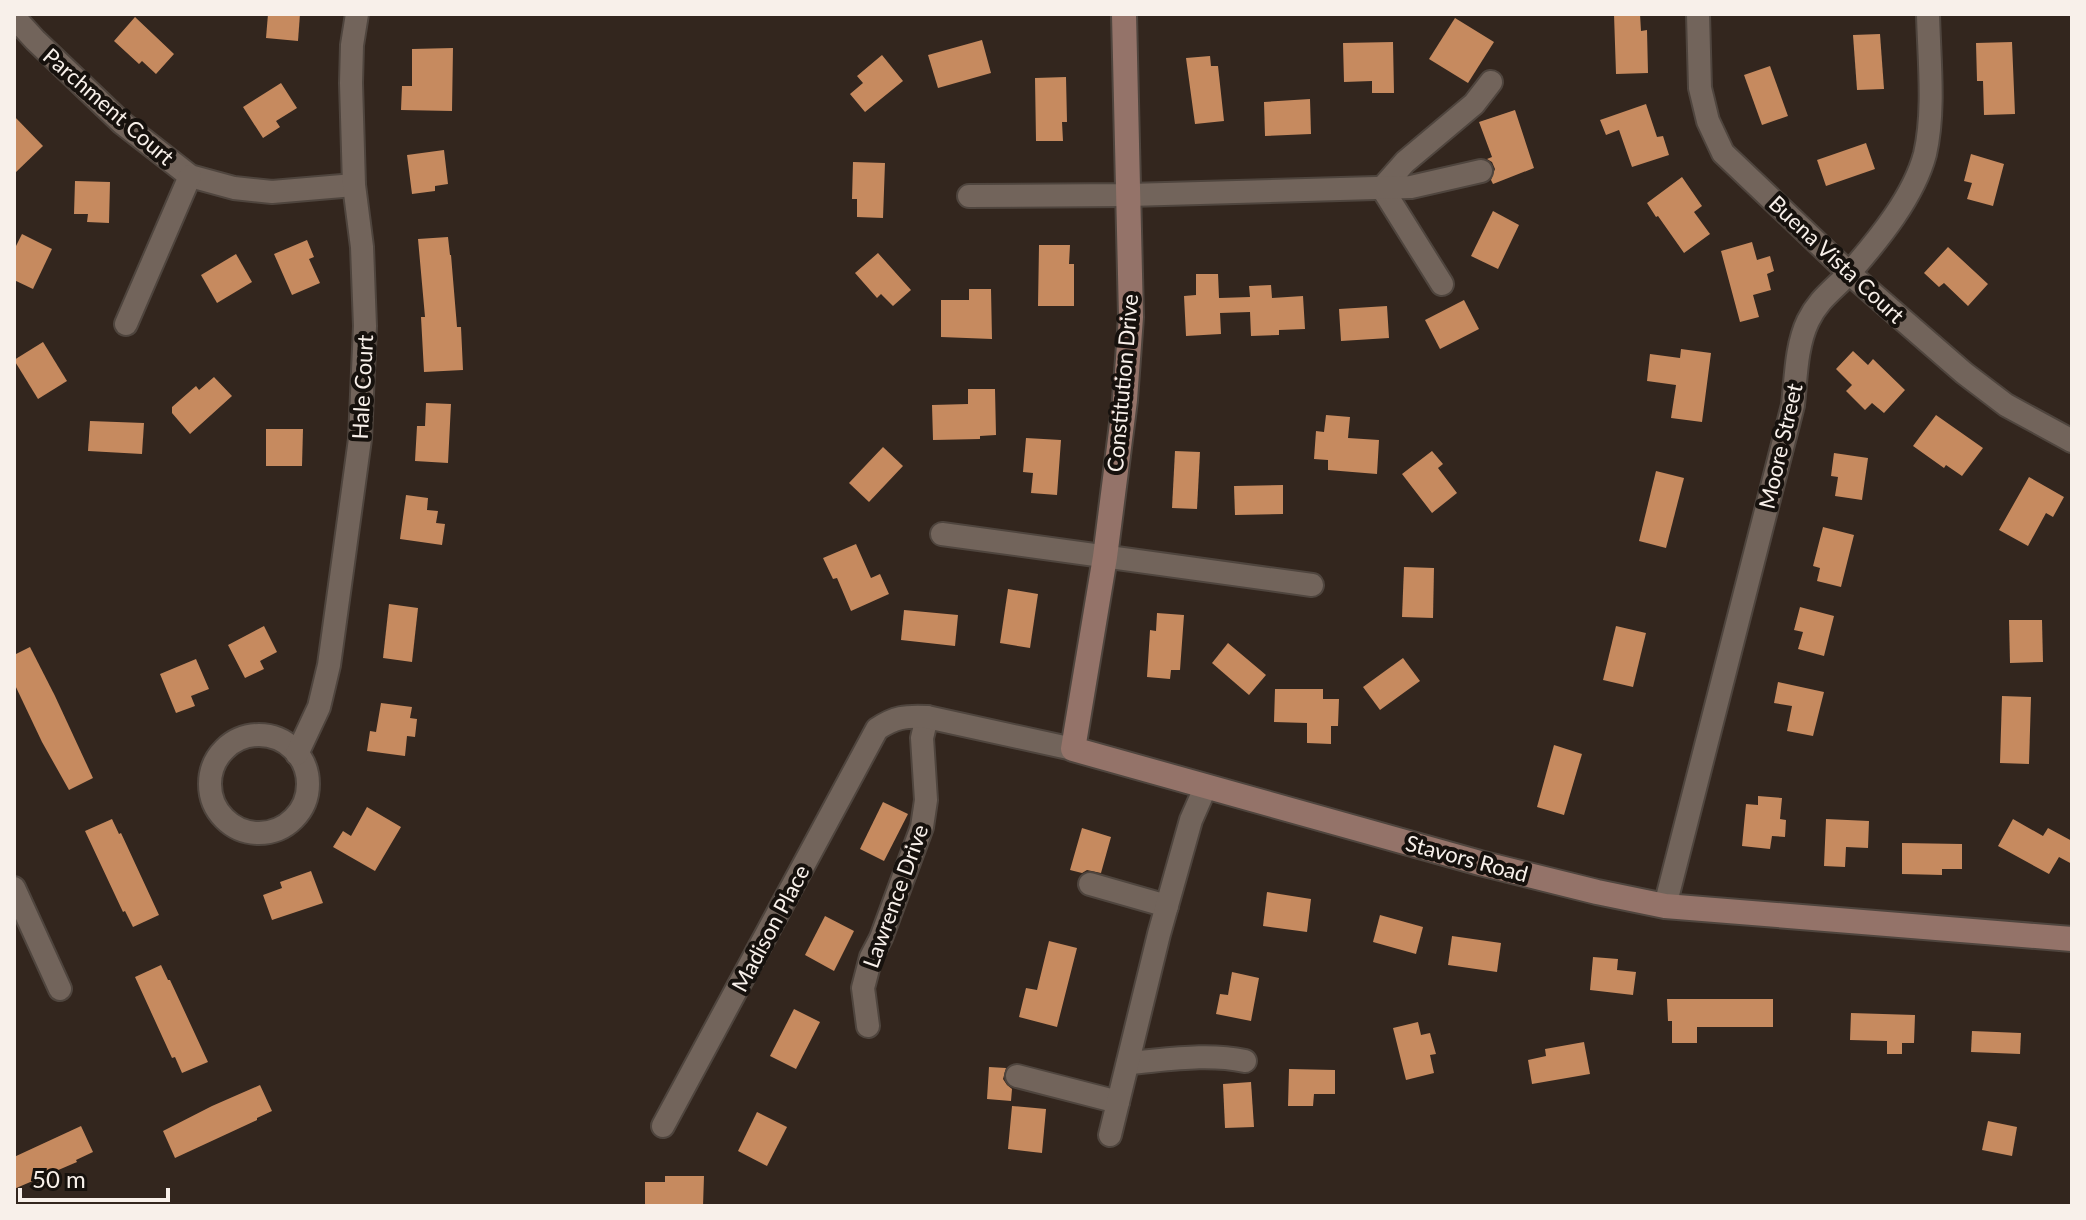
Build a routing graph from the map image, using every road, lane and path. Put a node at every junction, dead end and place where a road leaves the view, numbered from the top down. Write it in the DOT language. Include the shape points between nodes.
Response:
graph roads {
  1 [pos="357,14"];
  2 [pos="1124,14"];
  3 [pos="1698,14"];
  4 [pos="1928,14"];
  5 [pos="14,17"];
  6 [pos="1491,82"];
  7 [pos="1481,171"];
  8 [pos="190,176"];
  9 [pos="354,185"];
  10 [pos="1382,188"];
  11 [pos="1129,195"];
  12 [pos="969,196"];
  13 [pos="1849,273"];
  14 [pos="1442,284"];
  15 [pos="126,324"];
  16 [pos="2072,441"];
  17 [pos="942,534"];
  18 [pos="1105,557"];
  19 [pos="1312,585"];
  20 [pos="927,717"];
  21 [pos="877,729"];
  22 [pos="1073,749"];
  23 [pos="297,754"];
  24 [pos="1206,786"];
  25 [pos="1090,884"];
  26 [pos="14,888"];
  27 [pos="1167,906"];
  28 [pos="1665,906"];
  29 [pos="2072,939"];
  30 [pos="60,989"];
  31 [pos="868,1026"];
  32 [pos="1245,1061"];
  33 [pos="1128,1063"];
  34 [pos="1017,1076"];
  35 [pos="1118,1102"];
  36 [pos="663,1126"];
  37 [pos="1110,1135"];
  1 -- 9 [label="street, Hale Court" via="351,83"];
  2 -- 11 [label="street, Constitution Drive"];
  3 -- 13 [label="street, Buena Vista Court" via="1700,88 1717,143"];
  4 -- 13 [label="street, Moore Street" via="1930,116 1925,154 1895,217"];
  5 -- 8 [label="street, Parchment Court" via="122,123"];
  6 -- 10 [label="street"];
  7 -- 10 [label="street" via="1428,185"];
  8 -- 9 [label="street, Parchment Court" via="272,192"];
  8 -- 15 [label="street"];
  9 -- 23 [label="street, Hale Court" via="365,326 360,439 329,665 319,707"];
  10 -- 11 [label="street"];
  10 -- 14 [label="street"];
  11 -- 12 [label="street"];
  11 -- 18 [label="street, Constitution Drive" via="1131,317"];
  13 -- 16 [label="street, Buena Vista Court" via="2006,405"];
  13 -- 28 [label="street, Moore Street" via="1825,294 1806,326 1793,405"];
  17 -- 18 [label="street"];
  18 -- 19 [label="street"];
  18 -- 22 [label="street, Constitution Drive"];
  20 -- 21 [label="street, Stavors Road" via="906,716"];
  20 -- 22 [label="street, Stavors Road"];
  20 -- 31 [label="street, Lawrence Drive" via="922,738 922,827 865,977"];
  21 -- 36 [label="street, Madison Place"];
  22 -- 24 [label="street, Stavors Road"];
  23 -- 23 [label="street" via="266,735 242,738 222,751 211,773 212,797 224,819 257,833 291,821 308,789"];
  24 -- 27 [label="street"];
  24 -- 28 [label="street, Stavors Road" via="1480,863"];
  25 -- 27 [label="street"];
  26 -- 30 [label="street"];
  27 -- 33 [label="street"];
  28 -- 29 [label="street, Stavors Road"];
  32 -- 33 [label="street" via="1206,1057"];
  33 -- 35 [label="street"];
  34 -- 35 [label="street"];
  35 -- 37 [label="street"];
}
